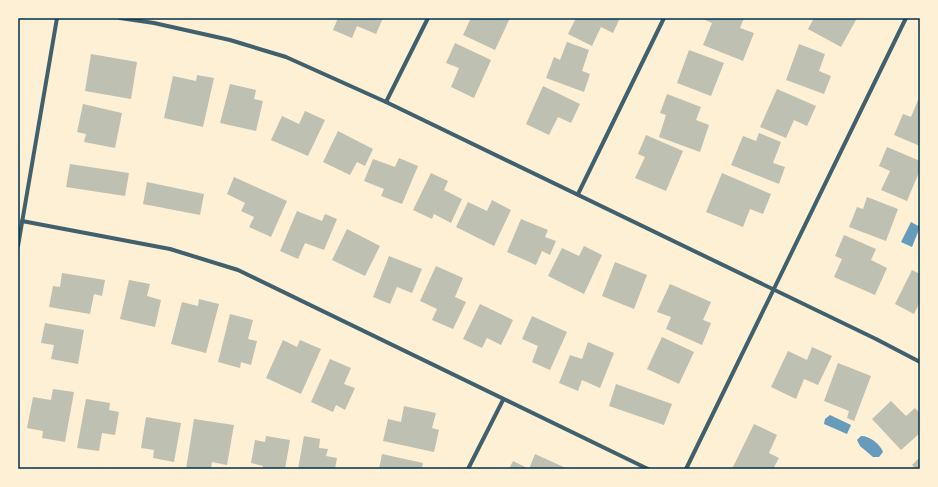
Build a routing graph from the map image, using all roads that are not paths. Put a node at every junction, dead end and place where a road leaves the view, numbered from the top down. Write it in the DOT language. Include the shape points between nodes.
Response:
graph roads {
  1 [pos="58,18"];
  2 [pos="120,18"];
  3 [pos="428,18"];
  4 [pos="664,18"];
  5 [pos="906,18"];
  6 [pos="386,102"];
  7 [pos="578,194"];
  8 [pos="22,221"];
  9 [pos="18,246"];
  10 [pos="773,290"];
  11 [pos="920,362"];
  12 [pos="503,400"];
  13 [pos="468,469"];
  14 [pos="648,469"];
  15 [pos="686,469"];
  1 -- 8 [label="street"];
  2 -- 6 [label="street" via="230,40 279,55"];
  3 -- 6 [label="street"];
  4 -- 7 [label="street"];
  5 -- 10 [label="street"];
  6 -- 7 [label="street"];
  7 -- 10 [label="street"];
  8 -- 9 [label="street"];
  8 -- 12 [label="street" via="170,249 238,270"];
  10 -- 11 [label="street"];
  10 -- 15 [label="street"];
  12 -- 13 [label="street"];
  12 -- 14 [label="street"];
}
